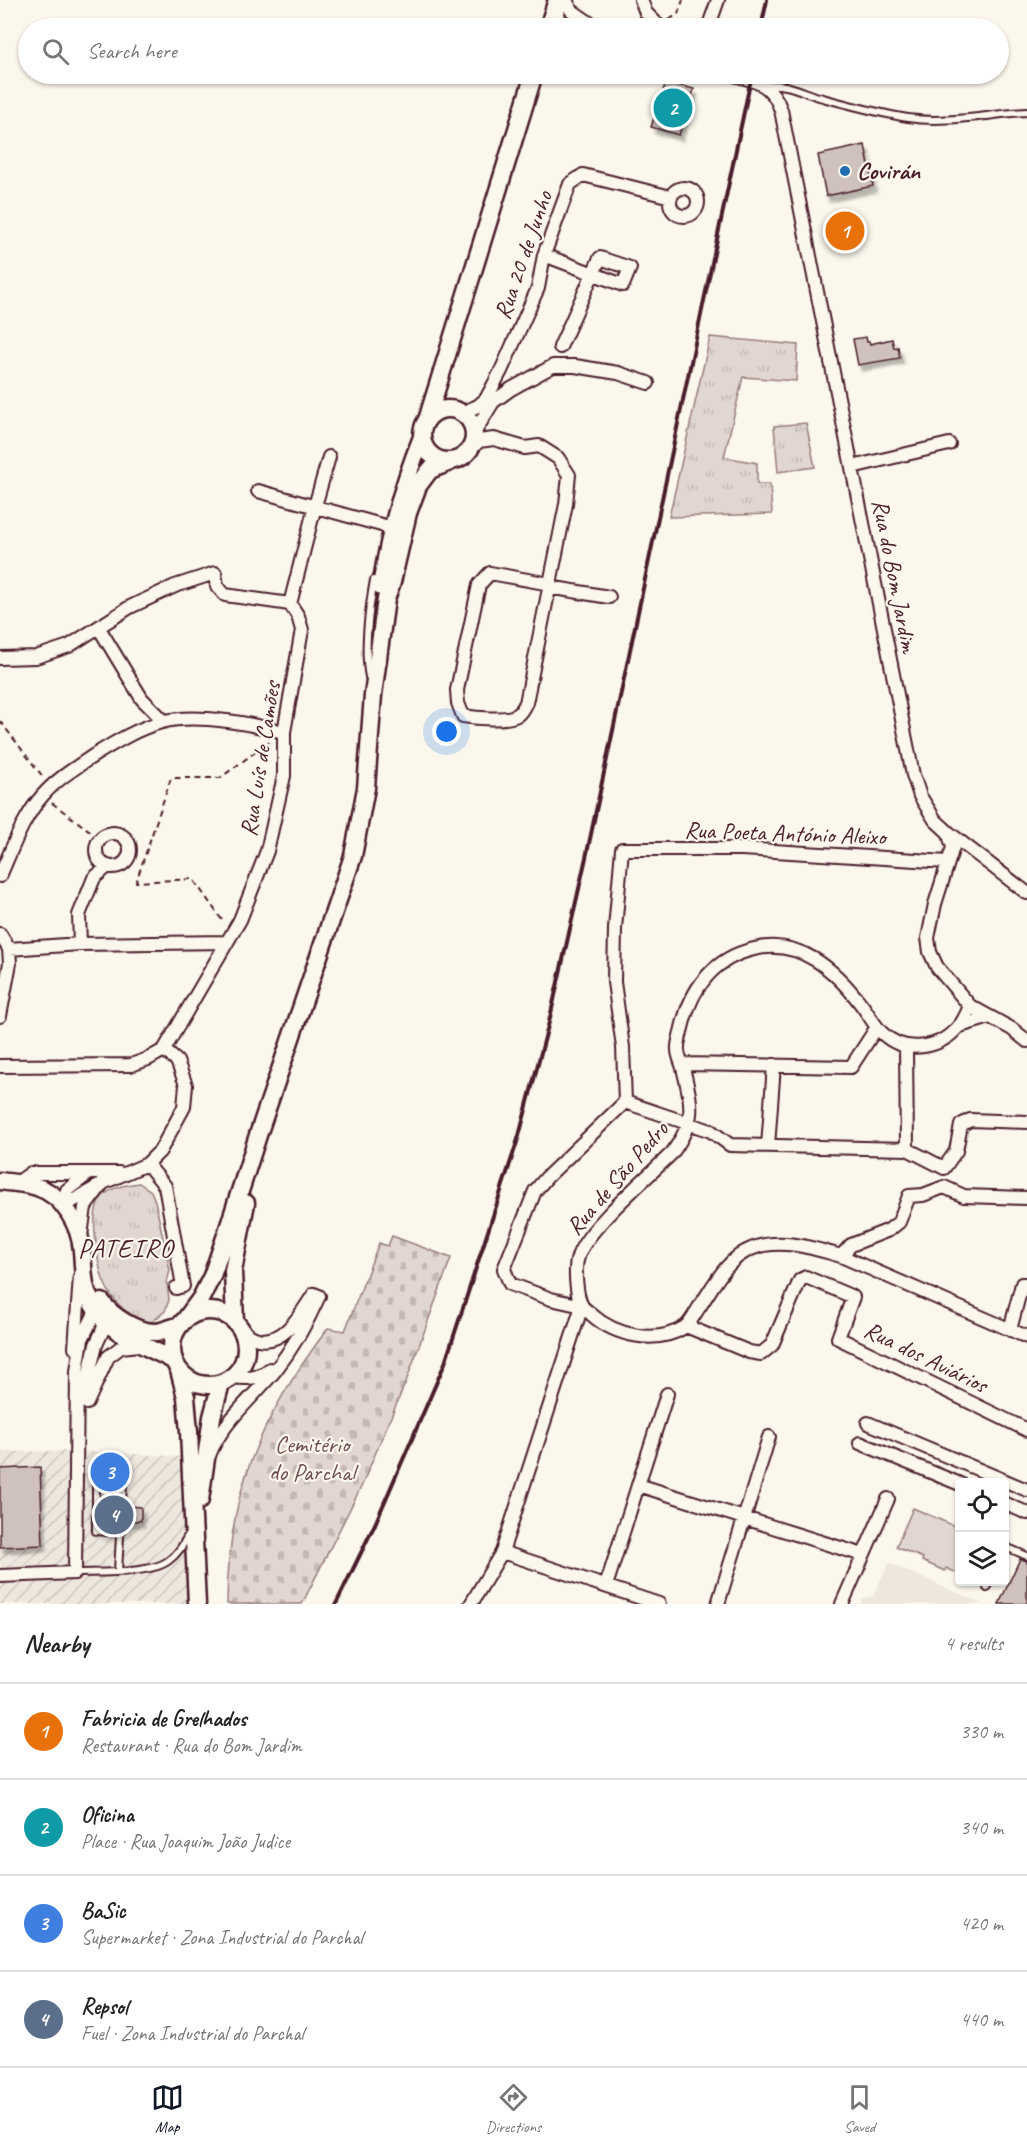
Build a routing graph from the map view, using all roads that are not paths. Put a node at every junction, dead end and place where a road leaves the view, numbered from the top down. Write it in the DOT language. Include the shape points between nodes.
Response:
graph roads {
  1 [pos="641,0"];
  2 [pos="718,0"];
  3 [pos="559,9"];
  4 [pos="577,18"];
  5 [pos="650,18"];
  6 [pos="712,18"];
  7 [pos="531,84"];
  8 [pos="772,84"];
  9 [pos="784,84"];
  10 [pos="764,85"];
  11 [pos="1027,112"];
  12 [pos="671,197"];
  13 [pos="544,255"];
  14 [pos="472,278"];
  15 [pos="560,347"];
  16 [pos="501,371"];
  17 [pos="648,383"];
  18 [pos="511,389"];
  19 [pos="486,399"];
  20 [pos="460,411"];
  21 [pos="427,420"];
  22 [pos="478,428"];
  23 [pos="422,437"];
  24 [pos="949,444"];
  25 [pos="539,446"];
  26 [pos="469,451"];
  27 [pos="329,457"];
  28 [pos="450,462"];
  29 [pos="852,467"];
  30 [pos="258,491"];
  31 [pos="399,503"];
  32 [pos="315,506"];
  33 [pos="385,526"];
  34 [pos="549,586"];
  35 [pos="609,597"];
  36 [pos="290,604"];
  37 [pos="99,628"];
  38 [pos="0,658"];
  39 [pos="373,695"];
  40 [pos="164,721"];
  41 [pos="284,732"];
  42 [pos="948,832"];
  43 [pos="947,862"];
  44 [pos="108,866"];
  45 [pos="0,876"];
  46 [pos="1027,892"];
  47 [pos="0,934"];
  48 [pos="228,942"];
  49 [pos="80,944"];
  50 [pos="9,949"];
  51 [pos="970,1006"];
  52 [pos="0,1016"];
  53 [pos="990,1017"];
  54 [pos="960,1026"];
  55 [pos="878,1027"];
  56 [pos="1027,1041"];
  57 [pos="906,1047"];
  58 [pos="164,1050"];
  59 [pos="682,1064"];
  60 [pos="774,1065"];
  61 [pos="0,1066"];
  62 [pos="625,1102"];
  63 [pos="1027,1122"];
  64 [pos="688,1125"];
  65 [pos="259,1132"];
  66 [pos="768,1146"];
  67 [pos="908,1149"];
  68 [pos="147,1164"];
  69 [pos="944,1168"];
  70 [pos="126,1173"];
  71 [pos="88,1174"];
  72 [pos="8,1182"];
  73 [pos="103,1183"];
  74 [pos="944,1187"];
  75 [pos="1027,1198"];
  76 [pos="63,1206"];
  77 [pos="81,1246"];
  78 [pos="840,1256"];
  79 [pos="1027,1284"];
  80 [pos="176,1288"];
  81 [pos="582,1306"];
  82 [pos="105,1311"];
  83 [pos="183,1322"];
  84 [pos="238,1326"];
  85 [pos="687,1326"];
  86 [pos="1010,1330"];
  87 [pos="1027,1337"];
  88 [pos="139,1344"];
  89 [pos="287,1354"];
  90 [pos="177,1366"];
  91 [pos="227,1380"];
  92 [pos="668,1394"];
  93 [pos="868,1423"];
  94 [pos="76,1425"];
  95 [pos="1027,1430"];
  96 [pos="769,1437"];
  97 [pos="861,1443"];
  98 [pos="955,1482"];
  99 [pos="638,1485"];
  100 [pos="1027,1490"];
  101 [pos="888,1499"];
  102 [pos="1009,1505"];
  103 [pos="1027,1513"];
  104 [pos="744,1518"];
  105 [pos="121,1533"];
  106 [pos="193,1534"];
  107 [pos="1009,1548"];
  108 [pos="502,1552"];
  109 [pos="863,1556"];
  110 [pos="1027,1556"];
  111 [pos="118,1572"];
  112 [pos="75,1573"];
  113 [pos="0,1576"];
  114 [pos="606,1586"];
  115 [pos="196,1604"];
  116 [pos="471,1604"];
  117 [pos="659,1604"];
  118 [pos="718,1604"];
  119 [pos="842,1604"];
  1 -- 5 [label="street"];
  2 -- 6 [label="street"];
  3 -- 4 [label="street"];
  7 -- 14 [label="main road"];
  8 -- 10 [label="lane"];
  9 -- 11 [label="lane" via="873,112 912,119"];
  10 -- 29 [label="street, Rua do Bom Jardim" via="776,96 781,110"];
  12 -- 13 [label="street, Rua 20 de Junho" via="583,175 570,184"];
  13 -- 15 [label="street" via="591,274"];
  13 -- 16 [label="street, Rua 20 de Junho" via="538,288"];
  14 -- 20 [label="main road" via="444,391 448,403"];
  14 -- 21 [label="main road"];
  16 -- 18 [label="street"];
  16 -- 19 [label="street, Rua 20 de Junho"];
  17 -- 18 [label="street" via="618,373 553,366"];
  18 -- 19 [label="street"];
  18 -- 22 [label="street" via="493,402"];
  19 -- 20 [label="street" via="478,406"];
  20 -- 21 [label="main road" via="439,411"];
  20 -- 22 [label="main road"];
  21 -- 23 [label="main road"];
  22 -- 25 [label="street"];
  22 -- 26 [label="main road"];
  23 -- 28 [label="main road" via="430,454"];
  23 -- 31 [label="main road"];
  24 -- 29 [label="street"];
  25 -- 26 [label="street" via="525,448 494,439 479,441"];
  25 -- 34 [label="street" via="558,458 569,475"];
  26 -- 28 [label="main road"];
  27 -- 32 [label="street"];
  28 -- 39 [label="main road" via="430,470 418,486 408,513 386,599"];
  29 -- 42 [label="street, Rua do Bom Jardim" via="913,775 920,796"];
  30 -- 32 [label="street"];
  31 -- 33 [label="lane"];
  31 -- 39 [label="main road" via="387,544 371,660"];
  32 -- 33 [label="street"];
  32 -- 36 [label="street"];
  33 -- 39 [label="lane" via="370,603 367,664"];
  34 -- 34 [label="street" via="526,703 519,714 463,716 457,690 479,585 490,573"];
  34 -- 35 [label="street"];
  36 -- 37 [label="street" via="225,595 217,586 214,573 130,607"];
  36 -- 41 [label="street, Rua Luís de Camões" via="302,630"];
  37 -- 38 [label="street" via="69,646 36,657"];
  37 -- 40 [label="street" via="142,699"];
  39 -- 65 [label="main road" via="366,788 353,856"];
  40 -- 41 [label="street" via="248,723"];
  40 -- 45 [label="street" via="106,748 67,773 42,796"];
  41 -- 48 [label="street, Rua Luís de Camões" via="284,776 267,851"];
  42 -- 43 [label="street" via="953,847"];
  42 -- 46 [label="street, Rua do Bom Jardim"];
  43 -- 51 [label="street" via="928,938 930,952 937,967"];
  43 -- 62 [label="street, Rua Poeta António Aleixo" via="742,849 622,849 614,982 623,1047"];
  44 -- 49 [label="street" via="94,878 80,915"];
  47 -- 50 [label="street"];
  48 -- 49 [label="street"];
  48 -- 58 [label="street, Rua Luís de Camões"];
  49 -- 50 [label="street"];
  50 -- 52 [label="street"];
  51 -- 53 [label="street"];
  51 -- 54 [label="street"];
  53 -- 54 [label="street"];
  53 -- 56 [label="street"];
  54 -- 57 [label="street" via="930,1046"];
  55 -- 57 [label="street, Rua de São Pedro"];
  55 -- 59 [label="street, Rua de São Pedro" via="846,984 813,956 786,947 758,948 736,954 701,982 689,1003 677,1049"];
  55 -- 60 [label="street" via="851,1067"];
  57 -- 67 [label="street"];
  58 -- 61 [label="street" via="131,1065"];
  58 -- 68 [label="street" via="177,1061 186,1085 184,1107 160,1151"];
  59 -- 60 [label="street"];
  59 -- 64 [label="street, Rua de São Pedro" via="692,1107"];
  60 -- 66 [label="street"];
  62 -- 64 [label="street"];
  62 -- 81 [label="street" via="535,1191 504,1269 510,1284"];
  63 -- 69 [label="street" via="970,1120 961,1125 956,1151"];
  64 -- 66 [label="street" via="711,1131 730,1145"];
  64 -- 81 [label="street, Rua de São Pedro" via="672,1154 589,1235 577,1257 575,1279"];
  65 -- 83 [label="main road" via="212,1276"];
  65 -- 84 [label="main road" via="233,1271"];
  66 -- 67 [label="street"];
  67 -- 69 [label="street"];
  68 -- 70 [label="street"];
  68 -- 80 [label="street" via="165,1186 183,1286"];
  69 -- 74 [label="street"];
  70 -- 71 [label="street"];
  70 -- 73 [label="street"];
  71 -- 72 [label="street" via="32,1173"];
  71 -- 76 [label="street" via="67,1190"];
  72 -- 76 [label="main road" via="38,1187"];
  73 -- 76 [label="street"];
  73 -- 77 [label="street" via="85,1207"];
  74 -- 75 [label="street" via="963,1196"];
  74 -- 78 [label="street" via="909,1196 899,1222 851,1245"];
  76 -- 77 [label="main road"];
  77 -- 82 [label="main road"];
  77 -- 94 [label="street" via="73,1383"];
  78 -- 85 [label="street" via="794,1245 752,1248 731,1261"];
  78 -- 86 [label="street"];
  79 -- 86 [label="street" via="1022,1284"];
  81 -- 85 [label="street" via="599,1321 636,1336 660,1336"];
  81 -- 108 [label="street"];
  82 -- 83 [label="main road" via="139,1329 156,1332"];
  82 -- 88 [label="main road" via="110,1325"];
  82 -- 94 [label="street"];
  83 -- 84 [label="main road" via="209,1311 222,1313"];
  83 -- 90 [label="main road" via="173,1340 172,1355"];
  84 -- 89 [label="street" via="256,1340 273,1339 284,1333 314,1294 319,1296"];
  84 -- 91 [label="main road" via="246,1342 245,1355 241,1367"];
  85 -- 95 [label="street, Rua dos Aviários" via="761,1354 772,1345 800,1280 806,1276 853,1297 838,1338"];
  86 -- 87 [label="street"];
  88 -- 90 [label="main road" via="158,1351"];
  88 -- 94 [label="street" via="121,1347 108,1357"];
  89 -- 91 [label="street" via="262,1377"];
  89 -- 106 [label="street" via="209,1453"];
  90 -- 91 [label="main road" via="196,1383 208,1386"];
  90 -- 106 [label="main road" via="186,1397"];
  91 -- 106 [label="main road" via="212,1417"];
  92 -- 99 [label="street"];
  93 -- 100 [label="street"];
  94 -- 112 [label="street"];
  96 -- 104 [label="street"];
  97 -- 98 [label="street"];
  99 -- 104 [label="street"];
  99 -- 114 [label="street"];
  101 -- 109 [label="street"];
  102 -- 103 [label="street"];
  104 -- 109 [label="street"];
  104 -- 118 [label="street"];
  105 -- 105 [label="lane" via="123,1485 96,1485 96,1531"];
  105 -- 111 [label="lane"];
  106 -- 111 [label="lane" via="168,1562"];
  106 -- 115 [label="main road"];
  107 -- 110 [label="lane"];
  108 -- 114 [label="street"];
  108 -- 116 [label="street"];
  109 -- 119 [label="street"];
  111 -- 112 [label="lane"];
  112 -- 113 [label="street"];
  114 -- 117 [label="street"];
}
